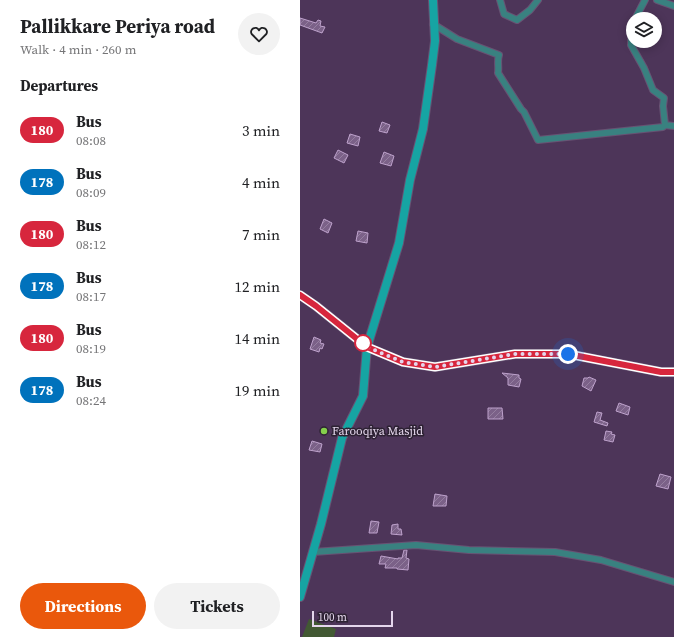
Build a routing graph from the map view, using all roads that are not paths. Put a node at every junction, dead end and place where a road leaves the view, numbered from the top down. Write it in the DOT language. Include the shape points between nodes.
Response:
graph roads {
  1 [pos="433,0"];
  2 [pos="500,0"];
  3 [pos="538,0"];
  4 [pos="645,0"];
  5 [pos="658,0"];
  6 [pos="674,6"];
  7 [pos="639,12"];
  8 [pos="433,24"];
  9 [pos="633,48"];
  10 [pos="665,125"];
  11 [pos="674,126"];
  12 [pos="300,295"];
  13 [pos="367,347"];
  14 [pos="674,372"];
  15 [pos="313,552"];
  16 [pos="674,582"];
  17 [pos="300,597"];
  1 -- 8 [label="street"];
  2 -- 3 [label="street" via="504,14 517,20"];
  4 -- 7 [label="street"];
  5 -- 6 [label="street"];
  8 -- 10 [label="street" via="457,39 499,55 498,73 524,112 538,140"];
  8 -- 13 [label="street" via="435,41 423,129 410,180 399,243"];
  9 -- 10 [label="street" via="652,90 664,98"];
  10 -- 11 [label="street"];
  12 -- 13 [label="street"];
  13 -- 14 [label="street" via="403,362 435,367 515,354 568,354 661,372"];
  13 -- 15 [label="street" via="363,396 342,438"];
  15 -- 16 [label="street" via="416,546 554,552 601,560"];
  15 -- 17 [label="street"];
}
